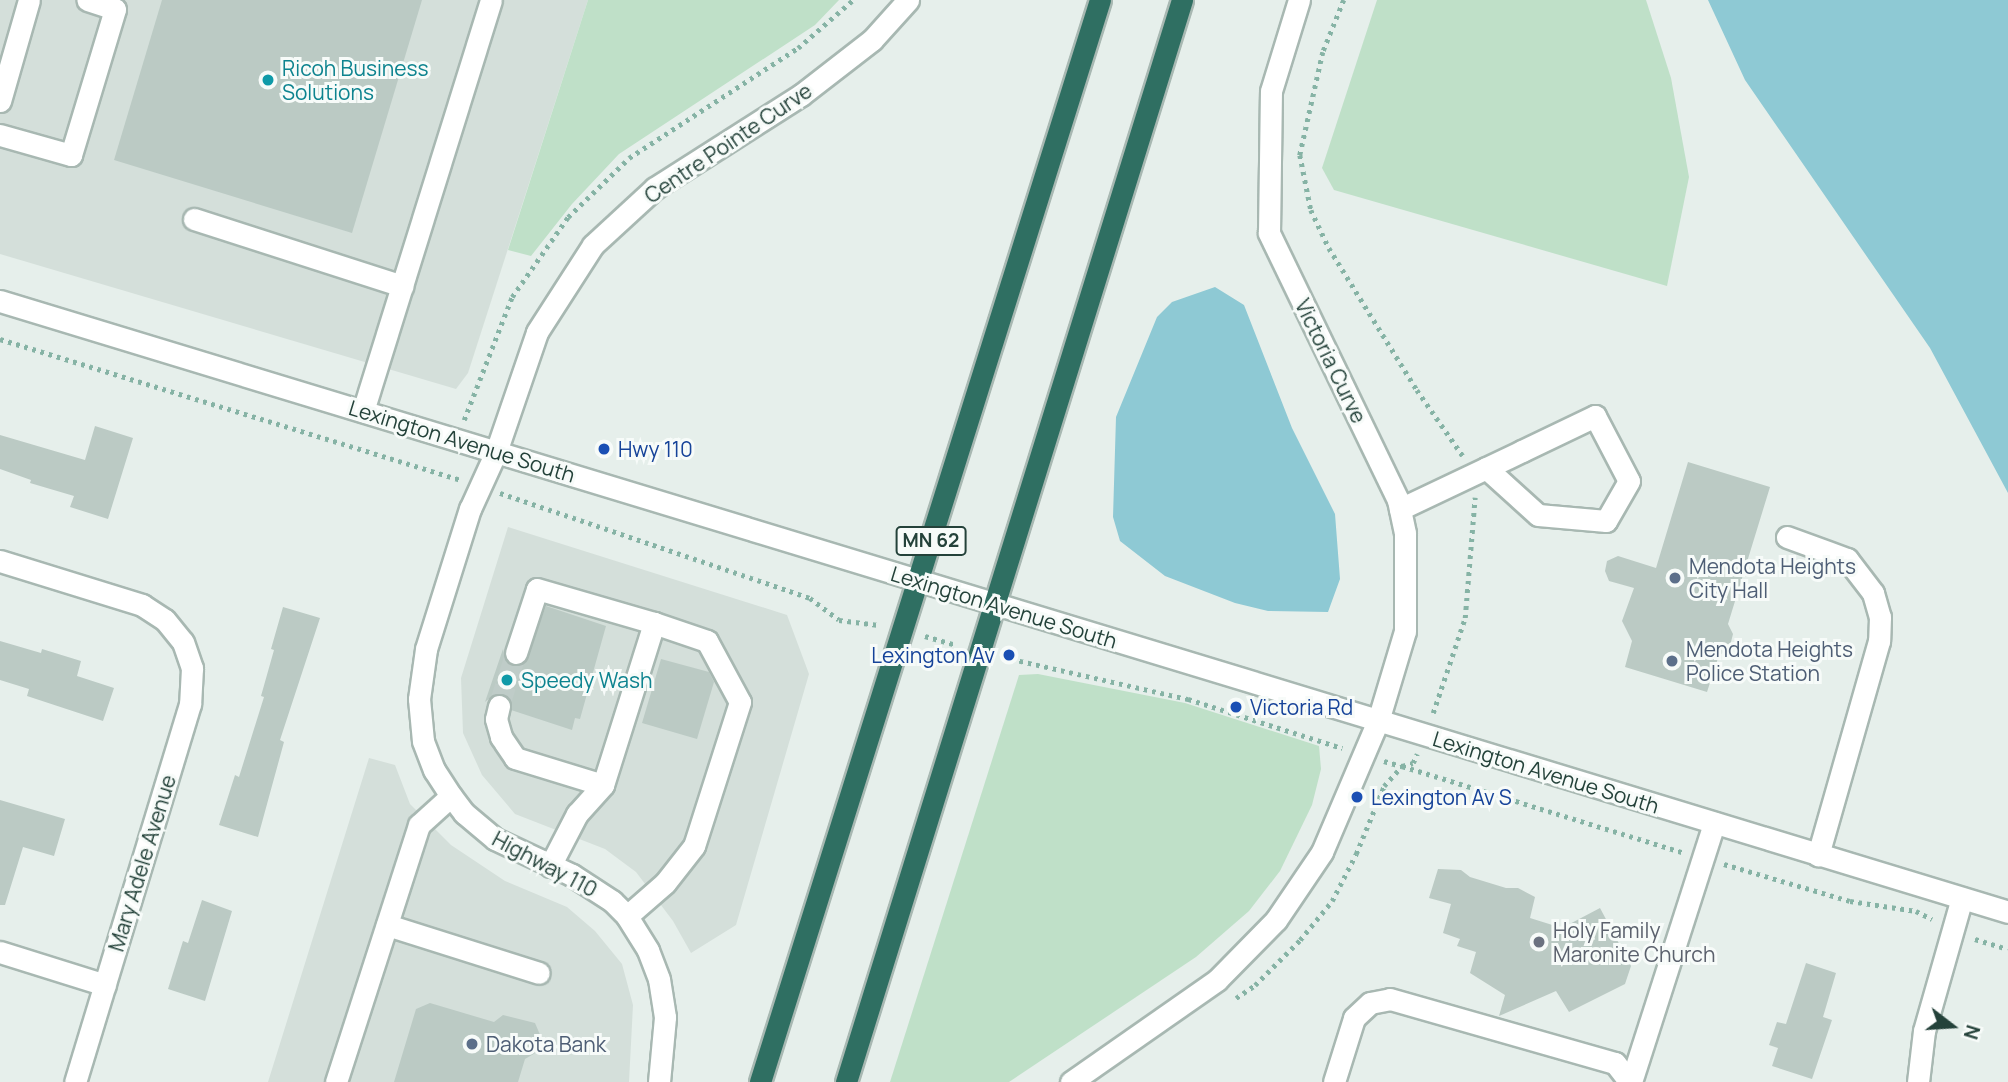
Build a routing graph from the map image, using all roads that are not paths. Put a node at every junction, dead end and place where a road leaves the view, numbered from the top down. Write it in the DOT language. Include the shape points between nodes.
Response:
graph roads {
  1 [pos="29,0"];
  2 [pos="87,0"];
  3 [pos="491,0"];
  4 [pos="908,0"];
  5 [pos="1100,0"];
  6 [pos="1182,0"];
  7 [pos="1299,0"];
  8 [pos="0,101"];
  9 [pos="0,135"];
  10 [pos="194,219"];
  11 [pos="403,286"];
  12 [pos="0,301"];
  13 [pos="363,411"];
  14 [pos="496,452"];
  15 [pos="1479,472"];
  16 [pos="1400,509"];
  17 [pos="1787,537"];
  18 [pos="0,562"];
  19 [pos="919,581"];
  20 [pos="994,604"];
  21 [pos="654,623"];
  22 [pos="516,653"];
  23 [pos="499,706"];
  24 [pos="1378,721"];
  25 [pos="603,785"];
  26 [pos="451,796"];
  27 [pos="1714,823"];
  28 [pos="1818,855"];
  29 [pos="550,866"];
  30 [pos="1962,898"];
  31 [pos="2008,912"];
  32 [pos="627,916"];
  33 [pos="387,925"];
  34 [pos="0,952"];
  35 [pos="539,973"];
  36 [pos="105,985"];
  37 [pos="75,1082"];
  38 [pos="336,1082"];
  39 [pos="659,1082"];
  40 [pos="760,1082"];
  41 [pos="846,1082"];
  42 [pos="1071,1082"];
  43 [pos="1334,1082"];
  44 [pos="1631,1082"];
  45 [pos="1918,1082"];
  1 -- 8 [label="street"];
  2 -- 9 [label="street" via="115,9 71,155"];
  3 -- 11 [label="street"];
  4 -- 14 [label="street, Centre Pointe Curve" via="872,40 801,95 655,188 593,245 537,332"];
  5 -- 19 [label="highway, MN 62"];
  6 -- 20 [label="highway"];
  7 -- 16 [label="street, Victoria Curve" via="1271,91 1269,233"];
  10 -- 11 [label="street"];
  11 -- 13 [label="street"];
  12 -- 13 [label="street, Lexington Avenue South"];
  13 -- 14 [label="street, Lexington Avenue South"];
  14 -- 19 [label="street, Lexington Avenue South"];
  14 -- 26 [label="street, Highway 110" via="470,509 420,682 423,741"];
  15 -- 15 [label="street" via="1595,416 1629,481 1606,521 1538,515"];
  15 -- 16 [label="street"];
  16 -- 24 [label="street, Victoria Curve" via="1405,533 1405,631"];
  17 -- 28 [label="street" via="1847,559 1873,593 1880,617 1879,641"];
  18 -- 36 [label="street, Mary Adele Avenue" via="142,605 165,620 183,642 192,668 190,704"];
  19 -- 20 [label="street, Lexington Avenue South"];
  19 -- 40 [label="highway, MN 62"];
  20 -- 24 [label="street, Lexington Avenue South"];
  20 -- 41 [label="highway"];
  21 -- 22 [label="street" via="537,589"];
  21 -- 25 [label="street"];
  21 -- 32 [label="street" via="707,641 740,702 694,846 665,883"];
  23 -- 25 [label="street" via="496,719 515,758"];
  24 -- 27 [label="street, Lexington Avenue South"];
  24 -- 42 [label="street, Victoria Curve" via="1322,852 1276,920 1217,980"];
  25 -- 29 [label="street" via="577,814"];
  26 -- 29 [label="street, Highway 110" via="495,839"];
  26 -- 33 [label="street" via="419,825"];
  27 -- 28 [label="street, Lexington Avenue South"];
  27 -- 44 [label="street"];
  28 -- 30 [label="street, Lexington Avenue South"];
  29 -- 32 [label="street, Highway 110" via="591,886"];
  30 -- 31 [label="street, Lexington Avenue South"];
  30 -- 45 [label="street" via="1924,1031"];
  32 -- 39 [label="street, Highway 110" via="659,979 665,1017"];
  33 -- 35 [label="street"];
  33 -- 38 [label="street"];
  34 -- 36 [label="street"];
  36 -- 37 [label="street, Mary Adele Avenue"];
  43 -- 44 [label="street" via="1354,1018 1370,1003 1390,999 1615,1063"];
}
